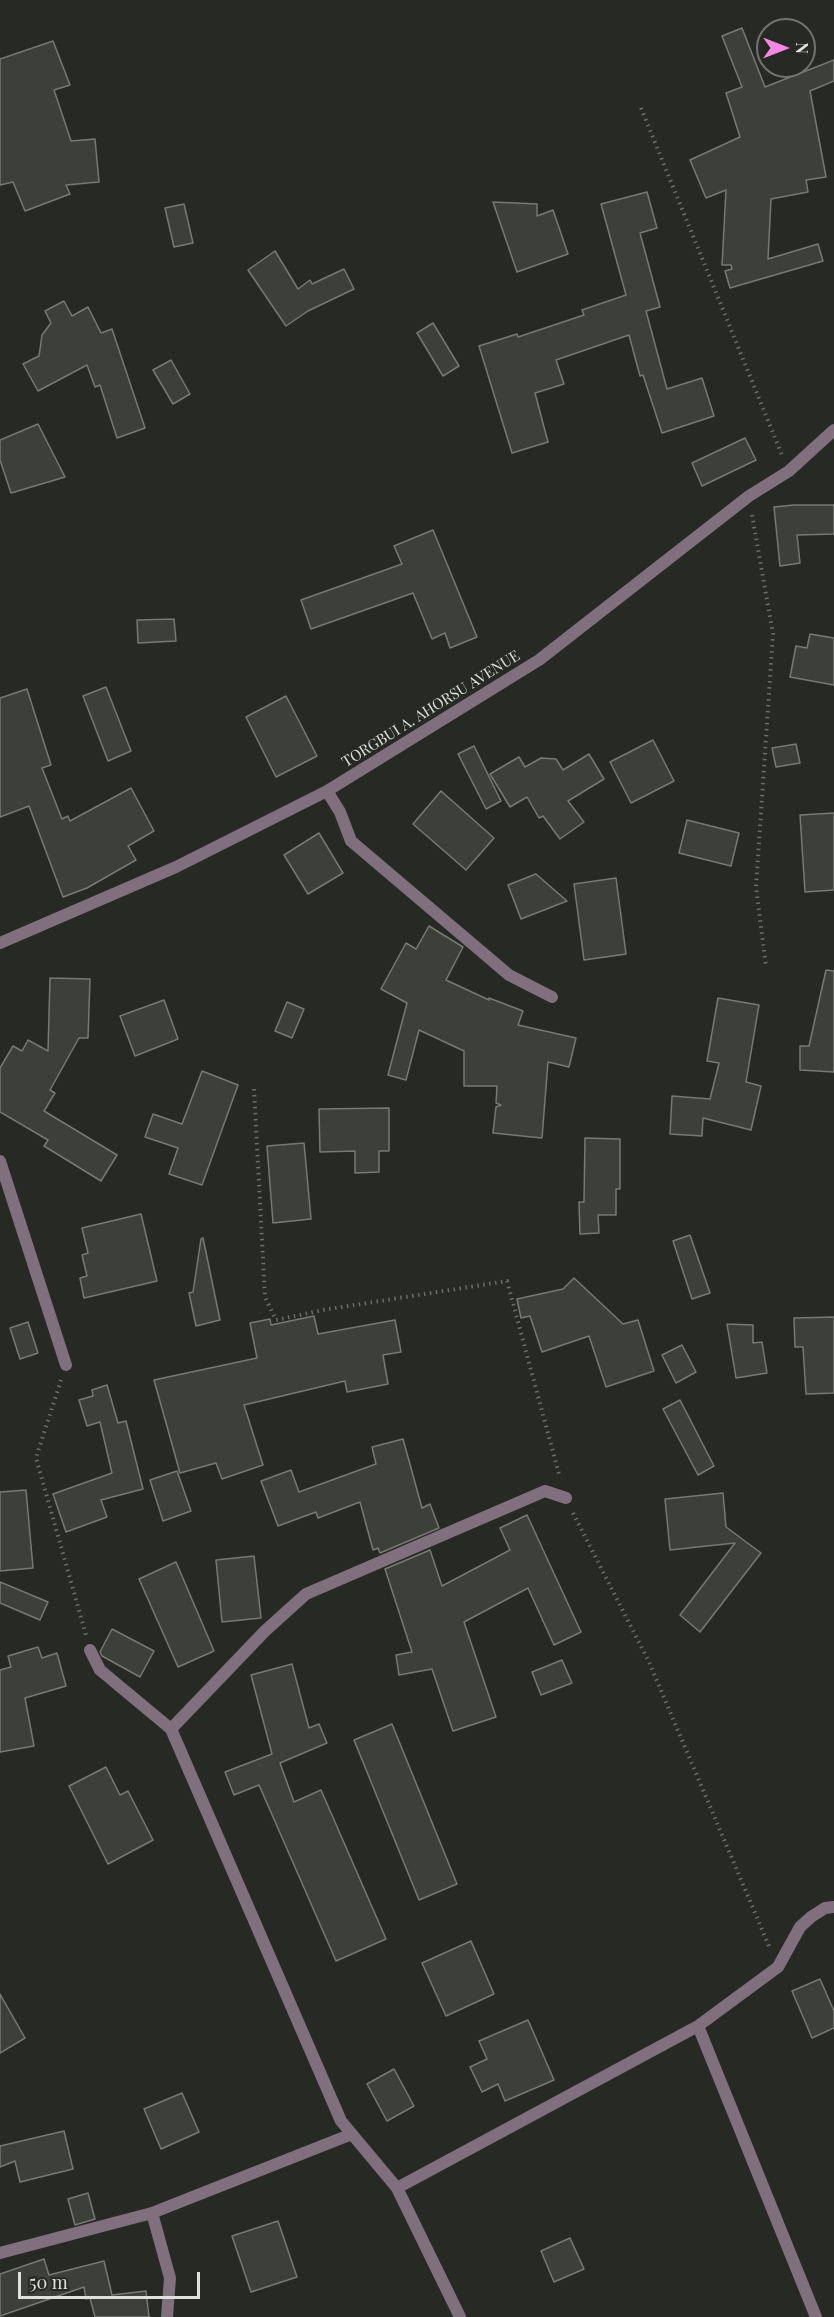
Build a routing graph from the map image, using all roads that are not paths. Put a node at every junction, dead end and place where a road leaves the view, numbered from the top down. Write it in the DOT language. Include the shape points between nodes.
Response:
graph roads {
  1 [pos="834,430"];
  2 [pos="327,791"];
  3 [pos="0,943"];
  4 [pos="552,997"];
  5 [pos="0,1161"];
  6 [pos="66,1365"];
  7 [pos="566,1498"];
  8 [pos="90,1650"];
  9 [pos="171,1729"];
  10 [pos="834,1907"];
  11 [pos="698,2026"];
  12 [pos="352,2134"];
  13 [pos="397,2188"];
  14 [pos="152,2213"];
  15 [pos="0,2253"];
  16 [pos="167,2317"];
  17 [pos="460,2317"];
  18 [pos="816,2317"];
  1 -- 2 [label="street, TORGBUI A. AHORSU AVENUE" via="789,471 749,496 539,660"];
  2 -- 3 [label="street, TORGBUI A. AHORSU AVENUE" via="176,867"];
  2 -- 4 [label="street" via="351,841 509,975"];
  5 -- 6 [label="street"];
  7 -- 9 [label="street" via="545,1491 306,1594"];
  8 -- 9 [label="street" via="100,1670"];
  9 -- 12 [label="street" via="341,2121"];
  10 -- 11 [label="street" via="825,1908 800,1927 778,1967"];
  11 -- 13 [label="street"];
  11 -- 18 [label="street"];
  12 -- 13 [label="street"];
  12 -- 14 [label="street"];
  13 -- 17 [label="street"];
  14 -- 15 [label="street"];
  14 -- 16 [label="street" via="170,2278"];
}
